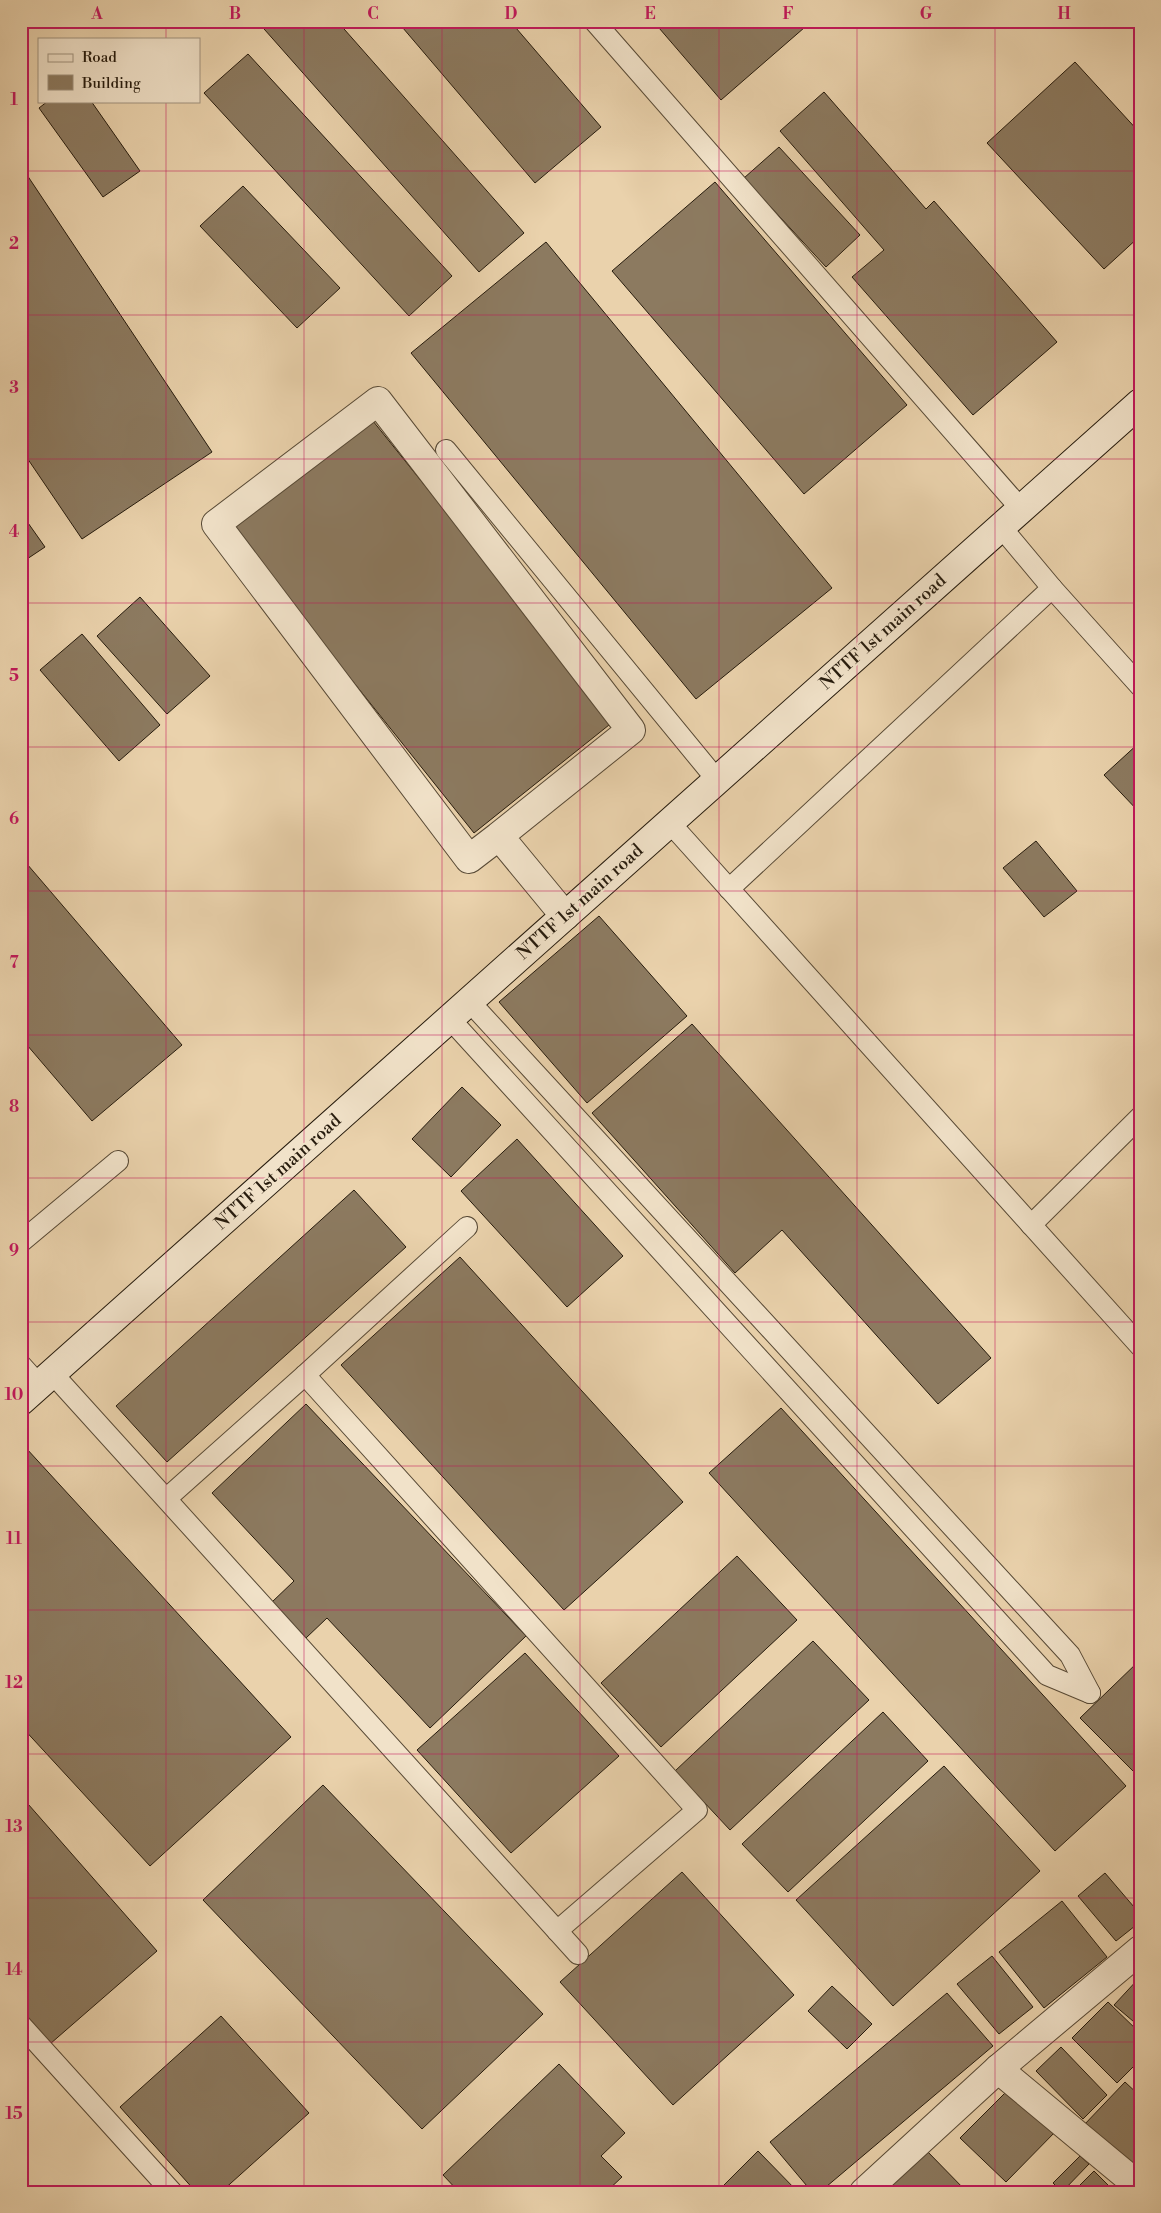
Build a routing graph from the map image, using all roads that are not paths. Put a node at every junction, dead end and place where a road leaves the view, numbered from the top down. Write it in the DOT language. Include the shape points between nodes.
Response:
graph roads {
  1 [pos="594,21"];
  2 [pos="1140,403"];
  3 [pos="446,450"];
  4 [pos="1021,509"];
  5 [pos="1001,527"];
  6 [pos="1052,588"];
  7 [pos="1140,686"];
  8 [pos="717,780"];
  9 [pos="670,822"];
  10 [pos="499,836"];
  11 [pos="729,889"];
  12 [pos="565,916"];
  13 [pos="459,1010"];
  14 [pos="1140,1117"];
  15 [pos="118,1161"];
  16 [pos="1031,1225"];
  17 [pos="467,1226"];
  18 [pos="21,1242"];
  19 [pos="1140,1346"];
  20 [pos="21,1365"];
  21 [pos="305,1375"];
  22 [pos="37,1386"];
  23 [pos="167,1498"];
  24 [pos="557,1931"];
  25 [pos="1140,1950"];
  26 [pos="578,1954"];
  27 [pos="21,2025"];
  28 [pos="998,2069"];
  29 [pos="1140,2187"];
  30 [pos="172,2192"];
  31 [pos="864,2192"];
  1 -- 4 [label="lane"];
  2 -- 4 [label="street, NTTF 1st main road"];
  3 -- 8 [label="lane"];
  4 -- 5 [label="street, NTTF 1st main road"];
  5 -- 6 [label="lane"];
  5 -- 8 [label="street, NTTF 1st main road"];
  6 -- 7 [label="lane"];
  6 -- 11 [label="lane"];
  8 -- 9 [label="street, NTTF 1st main road"];
  9 -- 11 [label="lane"];
  9 -- 12 [label="street, NTTF 1st main road"];
  10 -- 10 [label="street" via="631,730 378,401 216,524 469,859"];
  10 -- 12 [label="street"];
  11 -- 16 [label="lane"];
  12 -- 13 [label="street, NTTF 1st main road"];
  13 -- 13 [label="lane" via="1070,1656 1090,1692 1047,1675"];
  13 -- 22 [label="street, NTTF 1st main road"];
  14 -- 16 [label="lane"];
  15 -- 18 [label="lane"];
  16 -- 19 [label="lane"];
  17 -- 21 [label="lane"];
  20 -- 22 [label="lane"];
  21 -- 23 [label="lane"];
  21 -- 24 [label="lane" via="697,1810"];
  22 -- 23 [label="lane"];
  23 -- 24 [label="lane"];
  24 -- 26 [label="lane"];
  25 -- 28 [label="street"];
  27 -- 30 [label="lane"];
  28 -- 29 [label="street"];
  28 -- 31 [label="street"];
}
